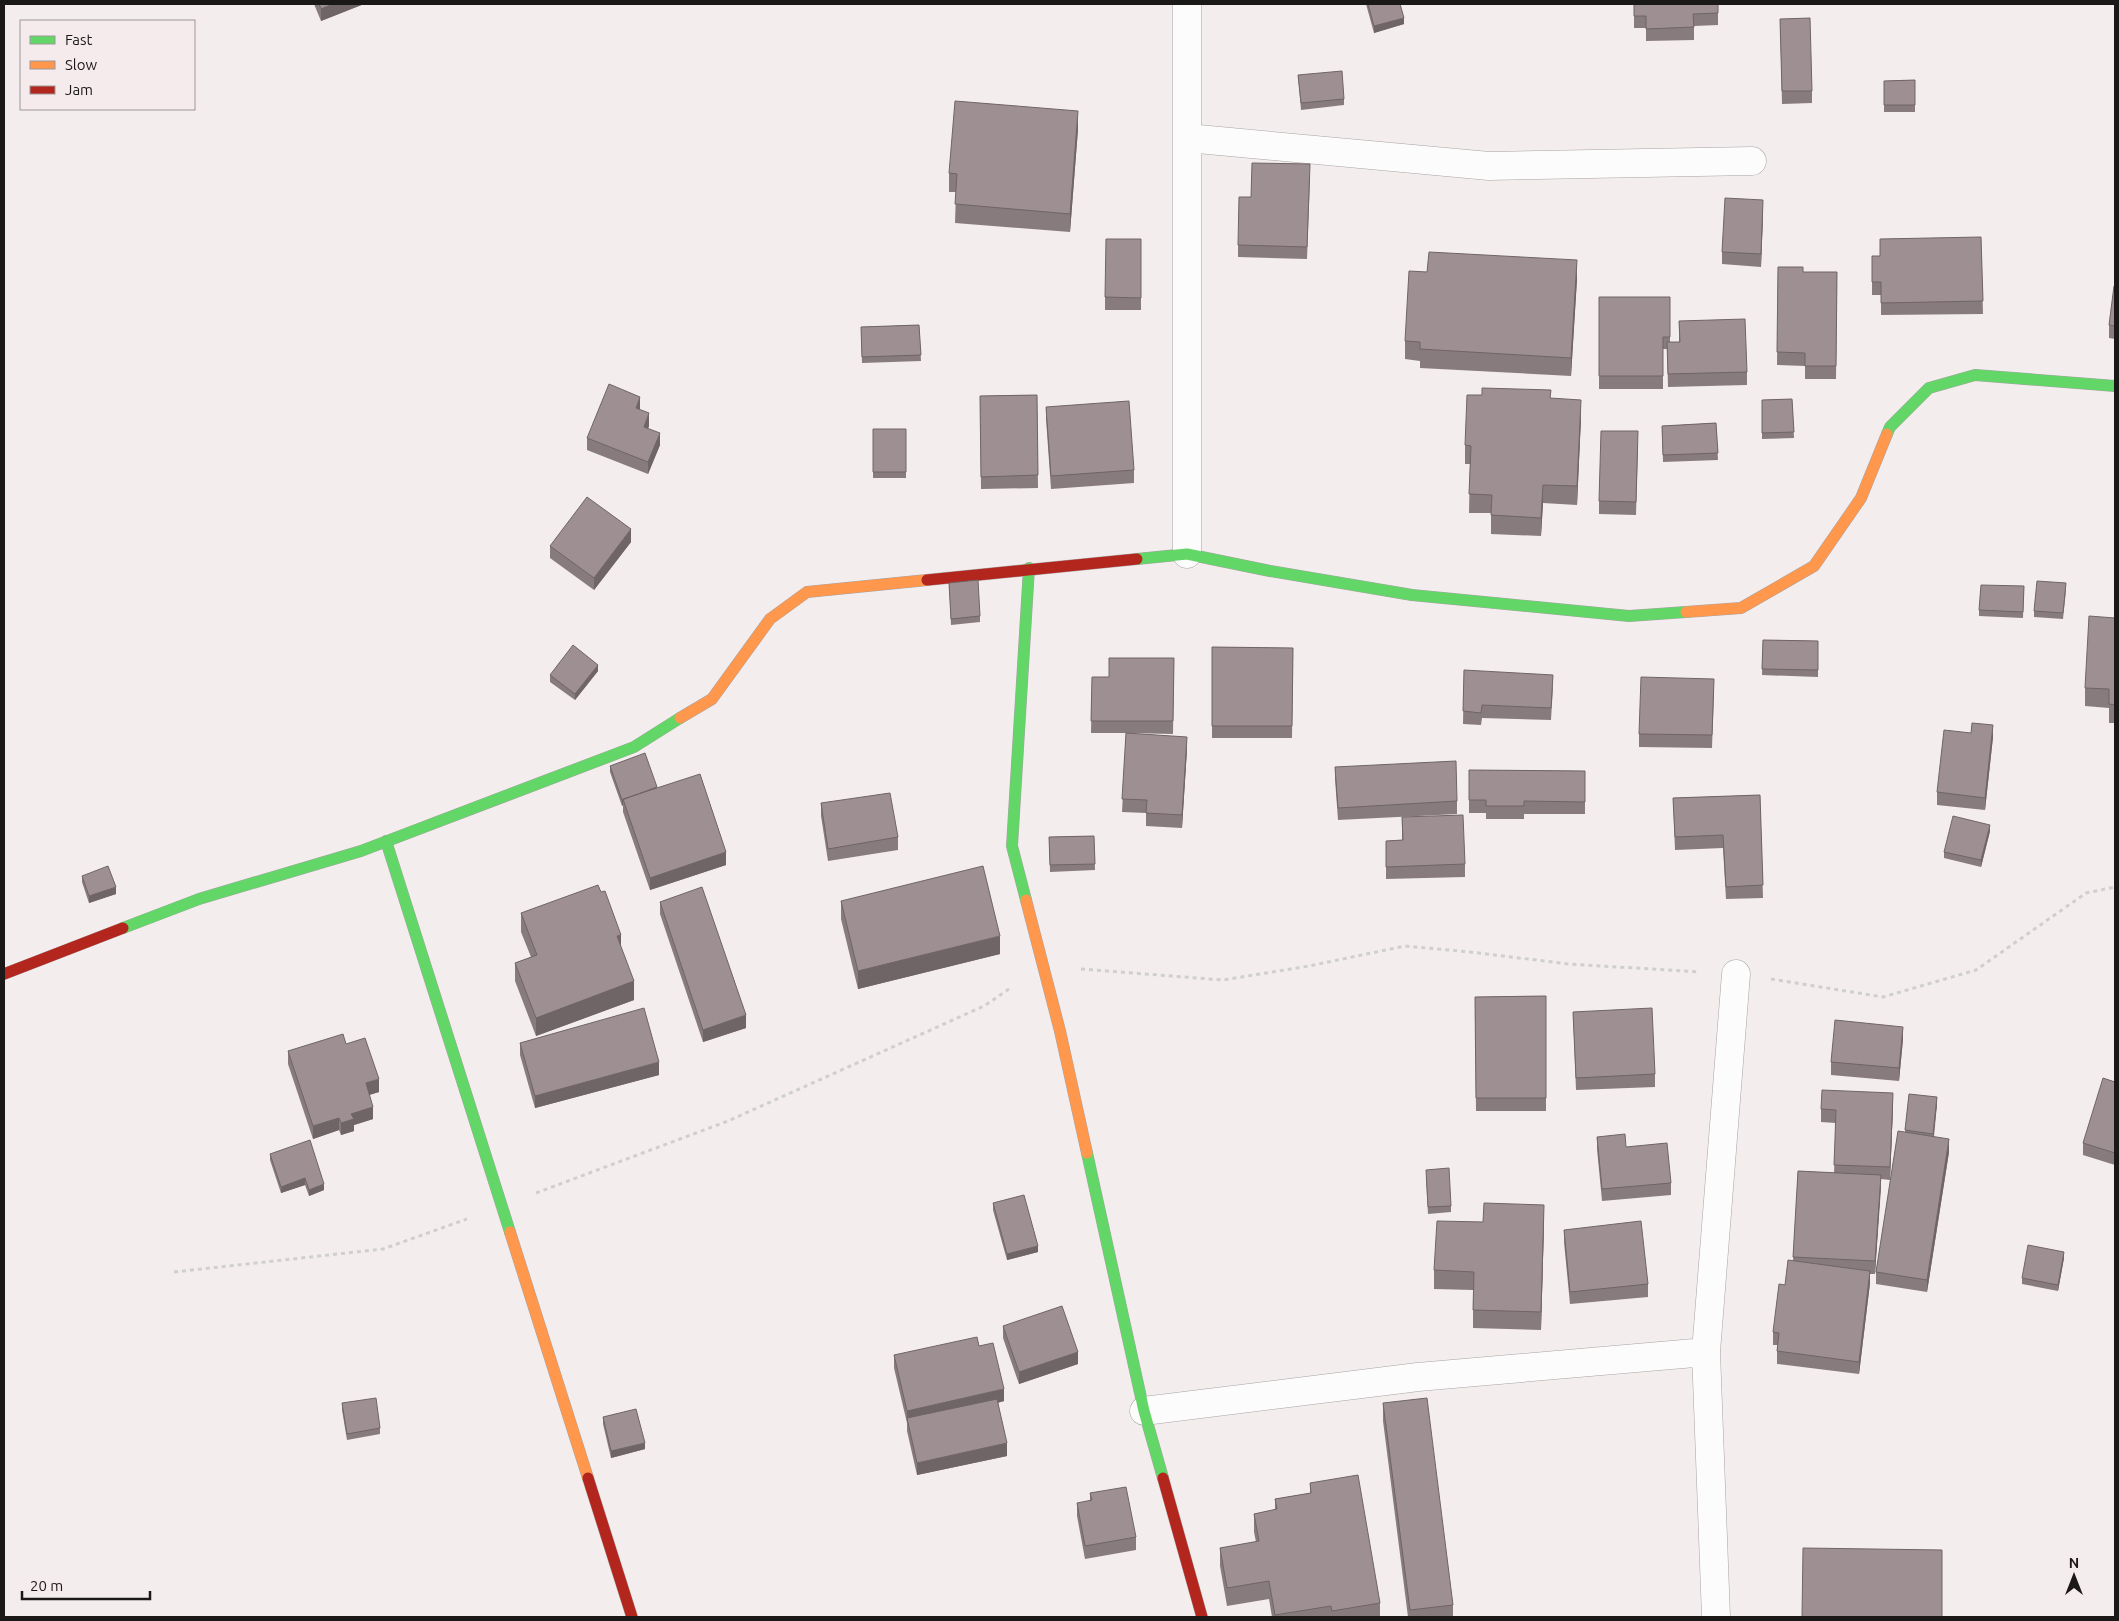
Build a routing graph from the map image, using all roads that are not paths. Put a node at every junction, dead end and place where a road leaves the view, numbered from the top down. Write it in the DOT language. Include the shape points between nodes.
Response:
graph roads {
  1 [pos="1187,4"];
  2 [pos="1186,138"];
  3 [pos="1752,160"];
  4 [pos="2115,386"];
  5 [pos="1186,554"];
  6 [pos="1029,568"];
  7 [pos="386,841"];
  8 [pos="4,974"];
  9 [pos="1736,974"];
  10 [pos="1706,1352"];
  11 [pos="1144,1411"];
  12 [pos="632,1617"];
  13 [pos="1202,1617"];
  14 [pos="1716,1617"];
  1 -- 2 [label="street"];
  2 -- 3 [label="street" via="1489,166"];
  2 -- 5 [label="street"];
  4 -- 5 [label="street" via="1975,375 1929,388 1890,427 1861,498 1814,566 1741,608 1628,616 1412,594"];
  5 -- 6 [label="street"];
  6 -- 7 [label="street" via="807,592 770,619 712,699 634,747"];
  6 -- 11 [label="street" via="1012,846 1060,1031"];
  7 -- 8 [label="street" via="199,898"];
  7 -- 12 [label="street"];
  9 -- 10 [label="street"];
  10 -- 11 [label="street" via="1418,1377"];
  10 -- 14 [label="street"];
  11 -- 13 [label="street"];
}
